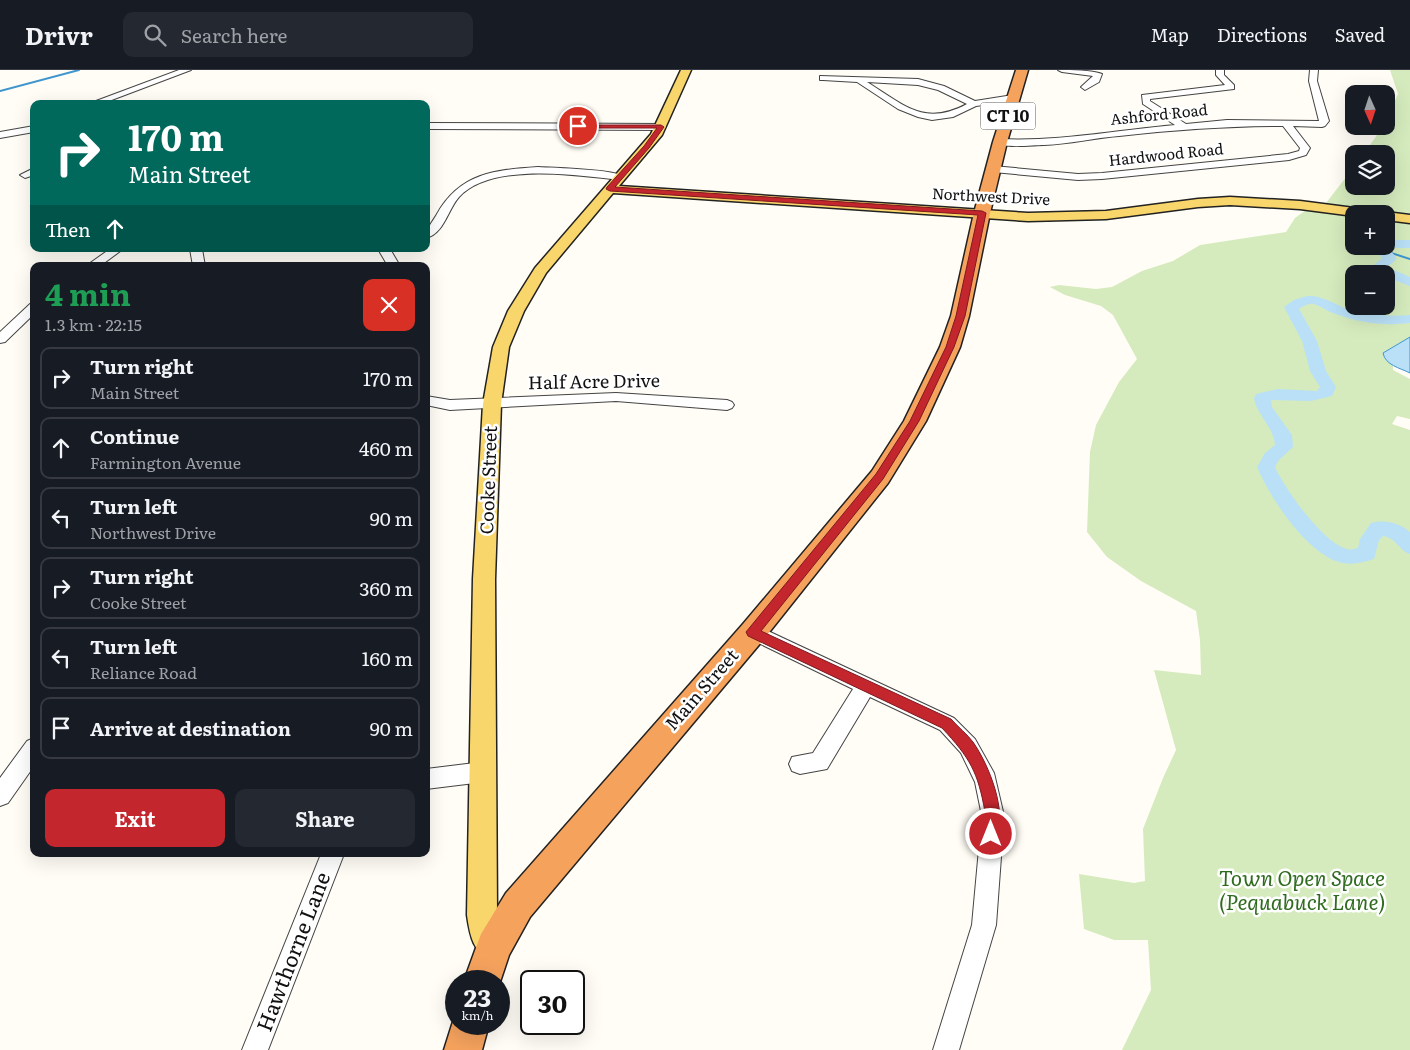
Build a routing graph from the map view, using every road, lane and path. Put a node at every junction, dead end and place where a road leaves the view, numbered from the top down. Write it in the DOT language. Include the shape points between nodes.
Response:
graph roads {
  1 [pos="187,70"];
  2 [pos="686,70"];
  3 [pos="1022,70"];
  4 [pos="1062,70"];
  5 [pos="1220,70"];
  6 [pos="1314,70"];
  7 [pos="823,78"];
  8 [pos="860,80"];
  9 [pos="1086,87"];
  10 [pos="1014,98"];
  11 [pos="103,100"];
  12 [pos="974,104"];
  13 [pos="1285,123"];
  14 [pos="430,126"];
  15 [pos="661,127"];
  16 [pos="1184,127"];
  17 [pos="30,130"];
  18 [pos="0,135"];
  19 [pos="1000,142"];
  20 [pos="993,169"];
  21 [pos="620,177"];
  22 [pos="610,189"];
  23 [pos="1345,211"];
  24 [pos="982,213"];
  25 [pos="1395,217"];
  26 [pos="1410,219"];
  27 [pos="430,233"];
  28 [pos="113,252"];
  29 [pos="98,262"];
  30 [pos="30,311"];
  31 [pos="0,338"];
  32 [pos="430,401"];
  33 [pos="492,404"];
  34 [pos="728,405"];
  35 [pos="753,632"];
  36 [pos="865,687"];
  37 [pos="30,754"];
  38 [pos="800,764"];
  39 [pos="483,772"];
  40 [pos="430,779"];
  41 [pos="0,796"];
  42 [pos="331,857"];
  43 [pos="494,947"];
  44 [pos="486,970"];
  45 [pos="467,1035"];
  46 [pos="255,1050"];
  47 [pos="463,1050"];
  48 [pos="946,1050"];
  1 -- 11 [label="street"];
  2 -- 15 [label="main road, Cooke Street"];
  3 -- 10 [label="highway, CT 10"];
  4 -- 9 [label="street" via="1098,74 1096,80"];
  5 -- 16 [label="street" via="1220,75 1230,86 1146,96 1146,102"];
  6 -- 13 [label="street, Ashford Road" via="1313,81 1324,121 1322,124"];
  7 -- 8 [label="street"];
  8 -- 12 [label="street" via="931,84"];
  8 -- 12 [label="street" via="926,117 940,118"];
  10 -- 12 [label="street"];
  10 -- 19 [label="highway, CT 10"];
  13 -- 16 [label="street, Ashford Road" via="1238,122"];
  13 -- 20 [label="street, Hardwood Road" via="1305,148 1295,156 1090,176"];
  14 -- 15 [label="street"];
  15 -- 21 [label="main road, Cooke Street"];
  16 -- 19 [label="street, Ashford Road" via="1069,141"];
  17 -- 18 [label="street"];
  19 -- 20 [label="highway, CT 10"];
  20 -- 24 [label="highway, CT 10"];
  21 -- 22 [label="main road, Cooke Street"];
  21 -- 27 [label="street" via="567,171 507,173 476,180 449,199"];
  22 -- 24 [label="main road, Northwest Drive"];
  22 -- 33 [label="main road, Cooke Street" via="540,271 516,311 501,347"];
  23 -- 24 [label="main road, Northwest Drive" via="1281,203 1214,202 1085,216 1028,217"];
  24 -- 35 [label="highway, Main Street / CT 10" via="960,316 950,347 915,421 880,477"];
  25 -- 26 [label="main road"];
  28 -- 29 [label="street"];
  30 -- 31 [label="street"];
  32 -- 33 [label="street, Half Acre Drive" via="450,405"];
  33 -- 34 [label="street, Half Acre Drive" via="616,397"];
  33 -- 39 [label="main road, Cooke Street" via="484,579"];
  35 -- 36 [label="street"];
  35 -- 43 [label="highway, Main Street / CT 10" via="518,905"];
  36 -- 38 [label="street" via="819,762"];
  36 -- 48 [label="street" via="947,724 968,746 986,780 993,816 984,924"];
  37 -- 41 [label="street"];
  39 -- 40 [label="street"];
  39 -- 43 [label="main road, Cooke Street" via="482,915 485,934"];
  42 -- 46 [label="street, Hawthorne Lane"];
  43 -- 44 [label="highway, Main Street / CT 10"];
  45 -- 47 [label="highway"];
}
